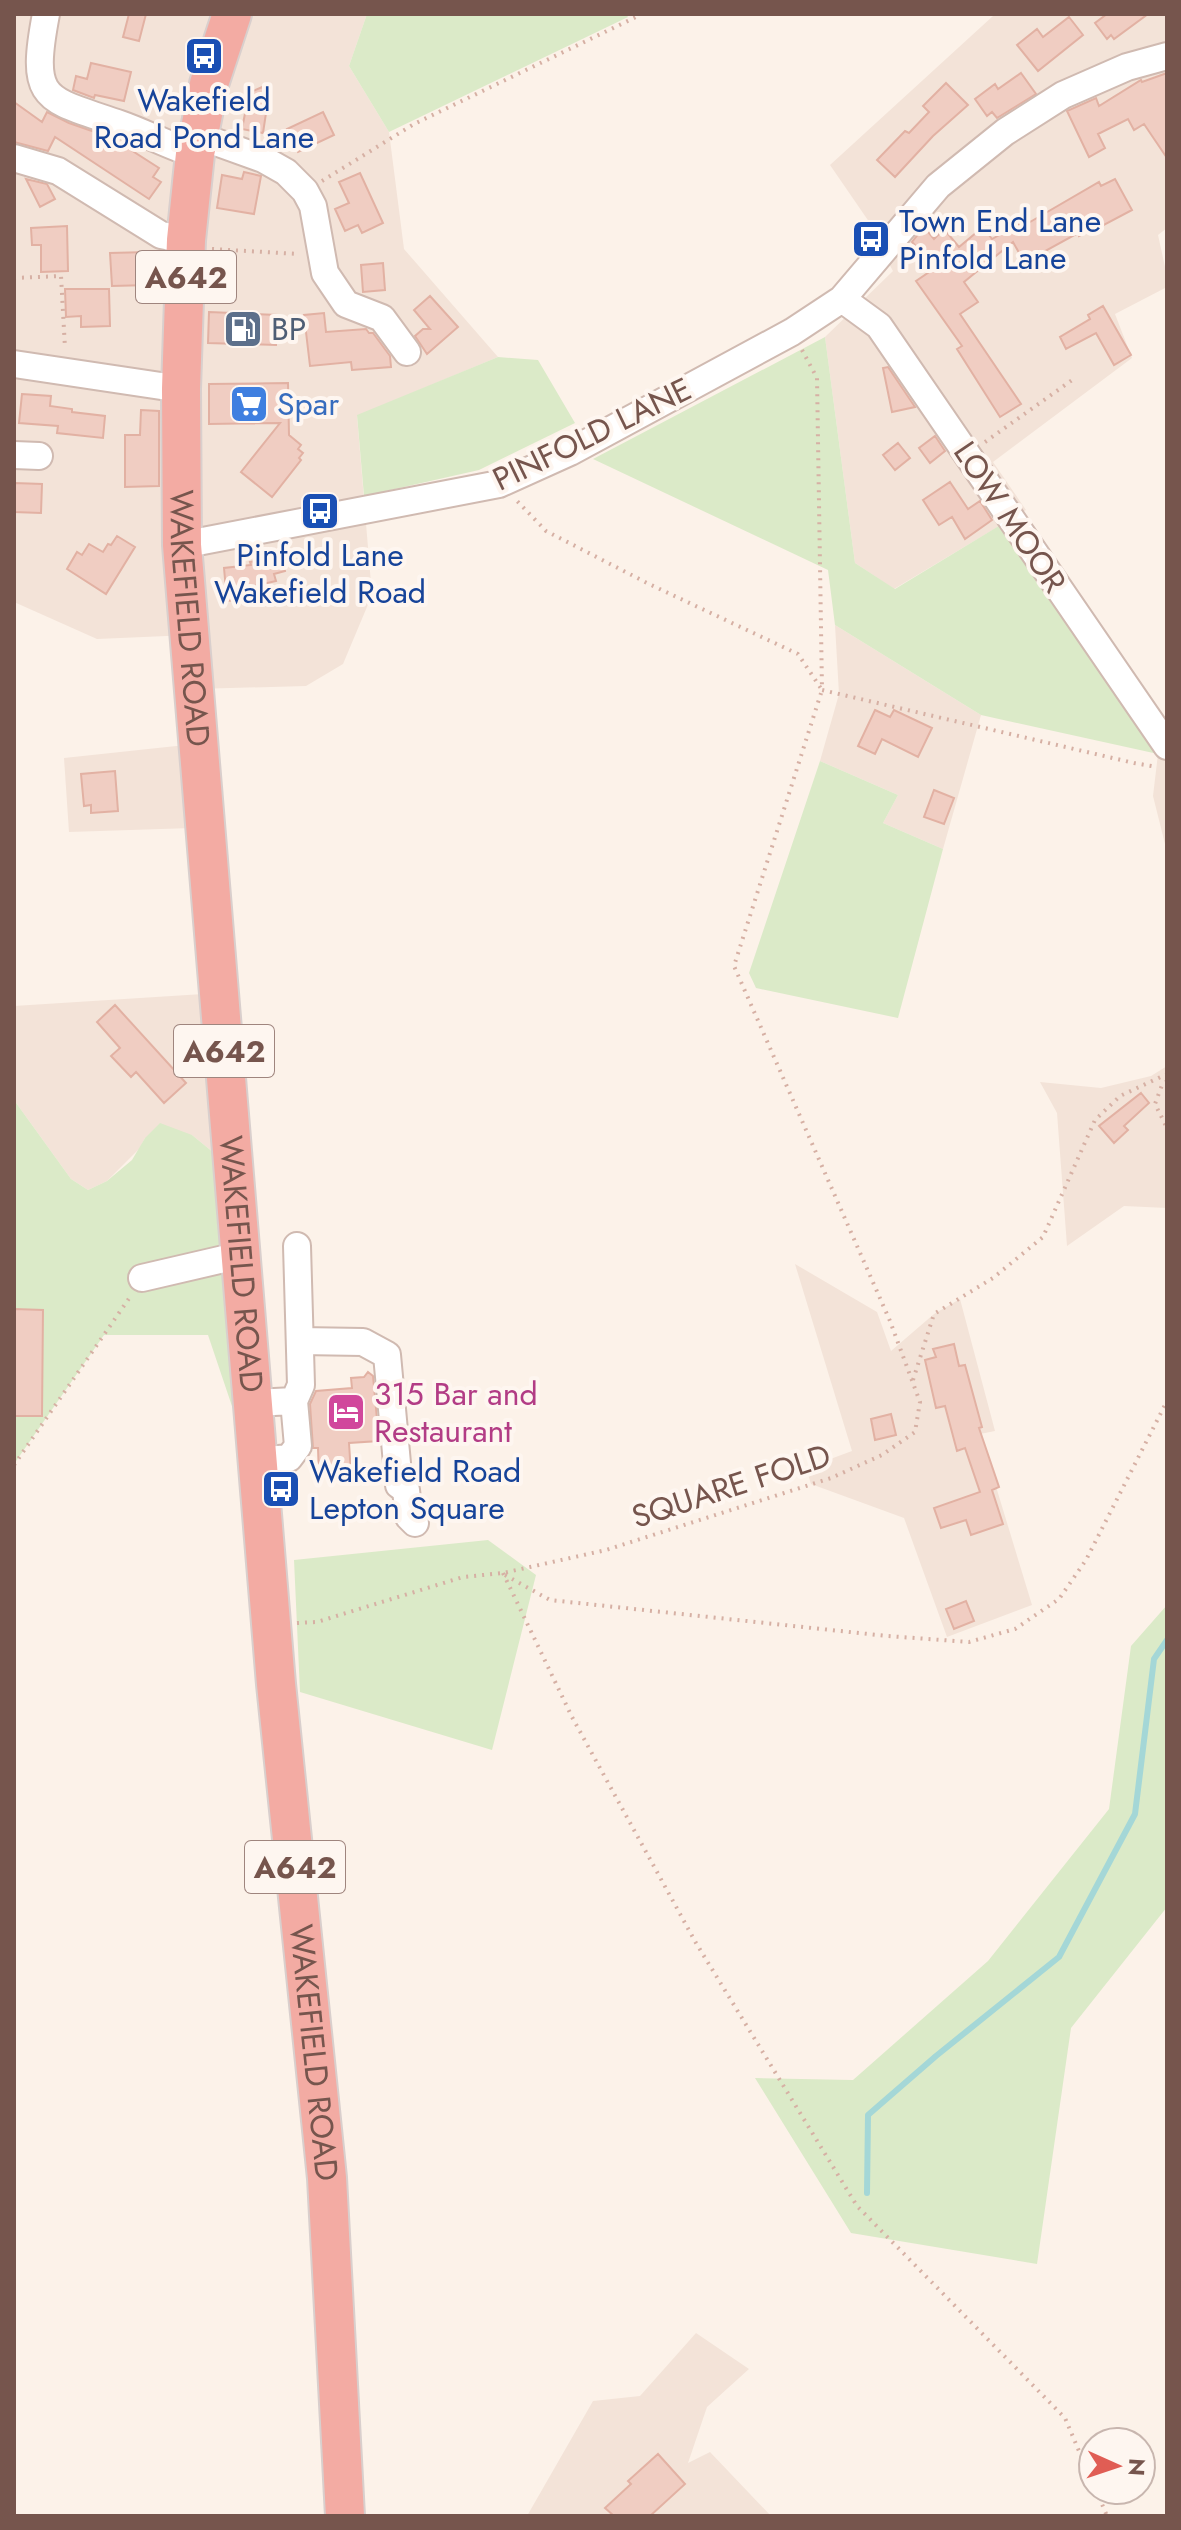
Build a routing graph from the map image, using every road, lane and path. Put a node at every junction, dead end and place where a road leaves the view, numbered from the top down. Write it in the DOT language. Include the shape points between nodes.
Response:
graph roads {
  1 [pos="46,14"];
  2 [pos="232,14"];
  3 [pos="637,14"];
  4 [pos="1167,56"];
  5 [pos="197,145"];
  6 [pos="14,158"];
  7 [pos="305,191"];
  8 [pos="186,244"];
  9 [pos="304,254"];
  10 [pos="14,278"];
  11 [pos="842,299"];
  12 [pos="792,332"];
  13 [pos="407,352"];
  14 [pos="14,364"];
  15 [pos="66,370"];
  16 [pos="1075,378"];
  17 [pos="181,389"];
  18 [pos="967,455"];
  19 [pos="499,484"];
  20 [pos="182,545"];
  21 [pos="822,690"];
  22 [pos="1167,746"];
  23 [pos="1167,768"];
  24 [pos="1167,1074"];
  25 [pos="1167,1081"];
  26 [pos="1167,1128"];
  27 [pos="297,1246"];
  28 [pos="241,1255"];
  29 [pos="142,1278"];
  30 [pos="300,1341"];
  31 [pos="912,1382"];
  32 [pos="294,1401"];
  33 [pos="1167,1401"];
  34 [pos="253,1403"];
  35 [pos="258,1461"];
  36 [pos="14,1465"];
  37 [pos="415,1523"];
  38 [pos="503,1573"];
  39 [pos="271,1623"];
  40 [pos="1077,2446"];
  41 [pos="345,2516"];
  1 -- 5 [label="street" via="41,80 58,103 163,144"];
  2 -- 5 [label="highway, WAKEFIELD ROAD / A642" via="209,84"];
  3 -- 7 [label="path" via="414,124"];
  4 -- 11 [label="street, PINFOLD LANE" via="1063,95 1005,132 938,186"];
  5 -- 7 [label="street" via="263,159"];
  5 -- 8 [label="highway, WAKEFIELD ROAD / A642"];
  6 -- 8 [label="street" via="58,171 161,235"];
  7 -- 13 [label="street" via="313,206 325,273 346,304 382,318"];
  8 -- 9 [label="path"];
  8 -- 17 [label="highway, WAKEFIELD ROAD / A642"];
  10 -- 15 [label="path" via="61,276"];
  11 -- 12 [label="street, PINFOLD LANE"];
  11 -- 18 [label="street, LOW MOOR" via="879,326"];
  12 -- 19 [label="street, PINFOLD LANE" via="570,452"];
  12 -- 21 [label="path" via="817,378"];
  14 -- 15 [label="street"];
  15 -- 17 [label="street"];
  16 -- 18 [label="path"];
  17 -- 20 [label="highway, WAKEFIELD ROAD / A642"];
  18 -- 22 [label="street, LOW MOOR"];
  19 -- 20 [label="street, PINFOLD LANE"];
  19 -- 21 [label="path" via="546,531 798,654"];
  20 -- 28 [label="highway, WAKEFIELD ROAD / A642"];
  21 -- 23 [label="path"];
  21 -- 31 [label="path" via="734,966"];
  24 -- 31 [label="path" via="1120,1096 1095,1120 1043,1237 993,1278 934,1314"];
  25 -- 26 [label="path" via="1155,1104"];
  27 -- 30 [label="street"];
  28 -- 29 [label="street"];
  28 -- 34 [label="highway, WAKEFIELD ROAD / A642"];
  29 -- 36 [label="path"];
  30 -- 32 [label="street" via="301,1385"];
  30 -- 37 [label="street" via="363,1342 387,1355 399,1485 406,1490 409,1517"];
  31 -- 38 [label="path, SQUARE FOLD" via="920,1402 915,1432 882,1455 831,1478 606,1550"];
  32 -- 34 [label="street"];
  32 -- 35 [label="street" via="298,1446 289,1458"];
  33 -- 38 [label="path" via="1086,1560 1059,1599 1015,1629 969,1642 550,1600"];
  34 -- 35 [label="highway, WAKEFIELD ROAD / A642"];
  35 -- 39 [label="highway, WAKEFIELD ROAD / A642"];
  38 -- 39 [label="path, SQUARE FOLD" via="463,1577 317,1622"];
  38 -- 40 [label="path" via="572,1717 688,1929 857,2206 1065,2418"];
  39 -- 41 [label="highway, WAKEFIELD ROAD / A642" via="327,2178"];
}
